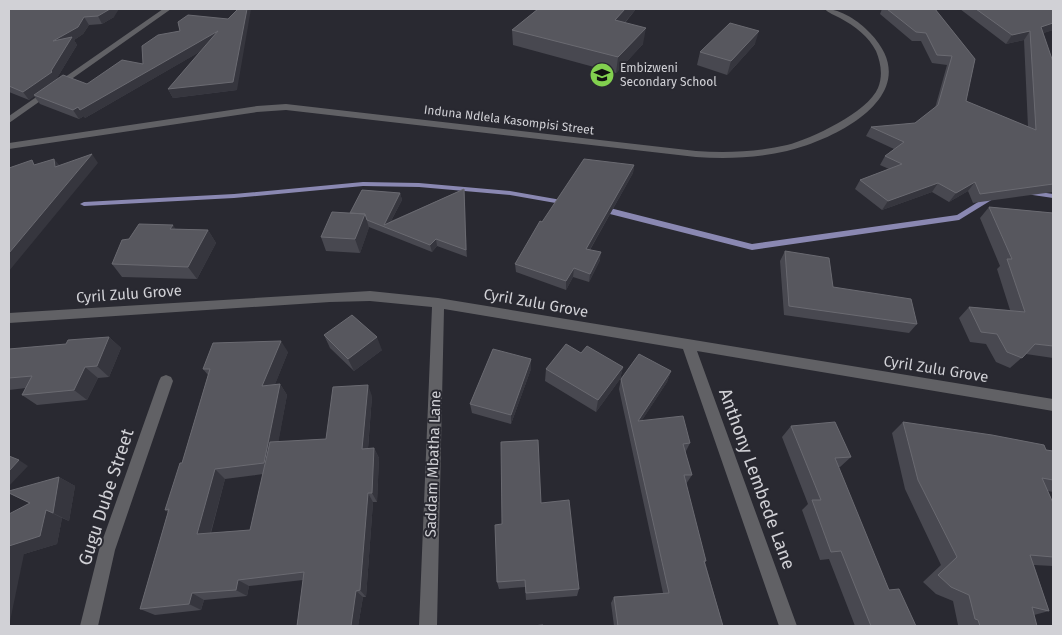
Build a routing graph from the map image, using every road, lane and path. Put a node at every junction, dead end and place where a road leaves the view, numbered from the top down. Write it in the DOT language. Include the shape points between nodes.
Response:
graph roads {
  1 [pos="167,9"];
  2 [pos="828,9"];
  3 [pos="9,120"];
  4 [pos="9,146"];
  5 [pos="438,302"];
  6 [pos="9,318"];
  7 [pos="688,345"];
  8 [pos="166,381"];
  9 [pos="1053,405"];
  10 [pos="88,626"];
  11 [pos="428,626"];
  12 [pos="788,626"];
  1 -- 3 [label="street"];
  2 -- 4 [label="street, Induna Ndlela Kasompisi Street" via="858,26 880,51 886,68 885,82 877,98 848,122 819,136 788,147 752,154 696,154 286,107"];
  5 -- 6 [label="street, Cyril Zulu Grove" via="370,296 330,297"];
  5 -- 7 [label="street, Cyril Zulu Grove"];
  5 -- 11 [label="street, Saddam Mbatha Lane"];
  7 -- 9 [label="street, Cyril Zulu Grove"];
  7 -- 12 [label="street, Anthony Lembede Lane"];
  8 -- 10 [label="street, Gugu Dube Street" via="107,550"];
}
